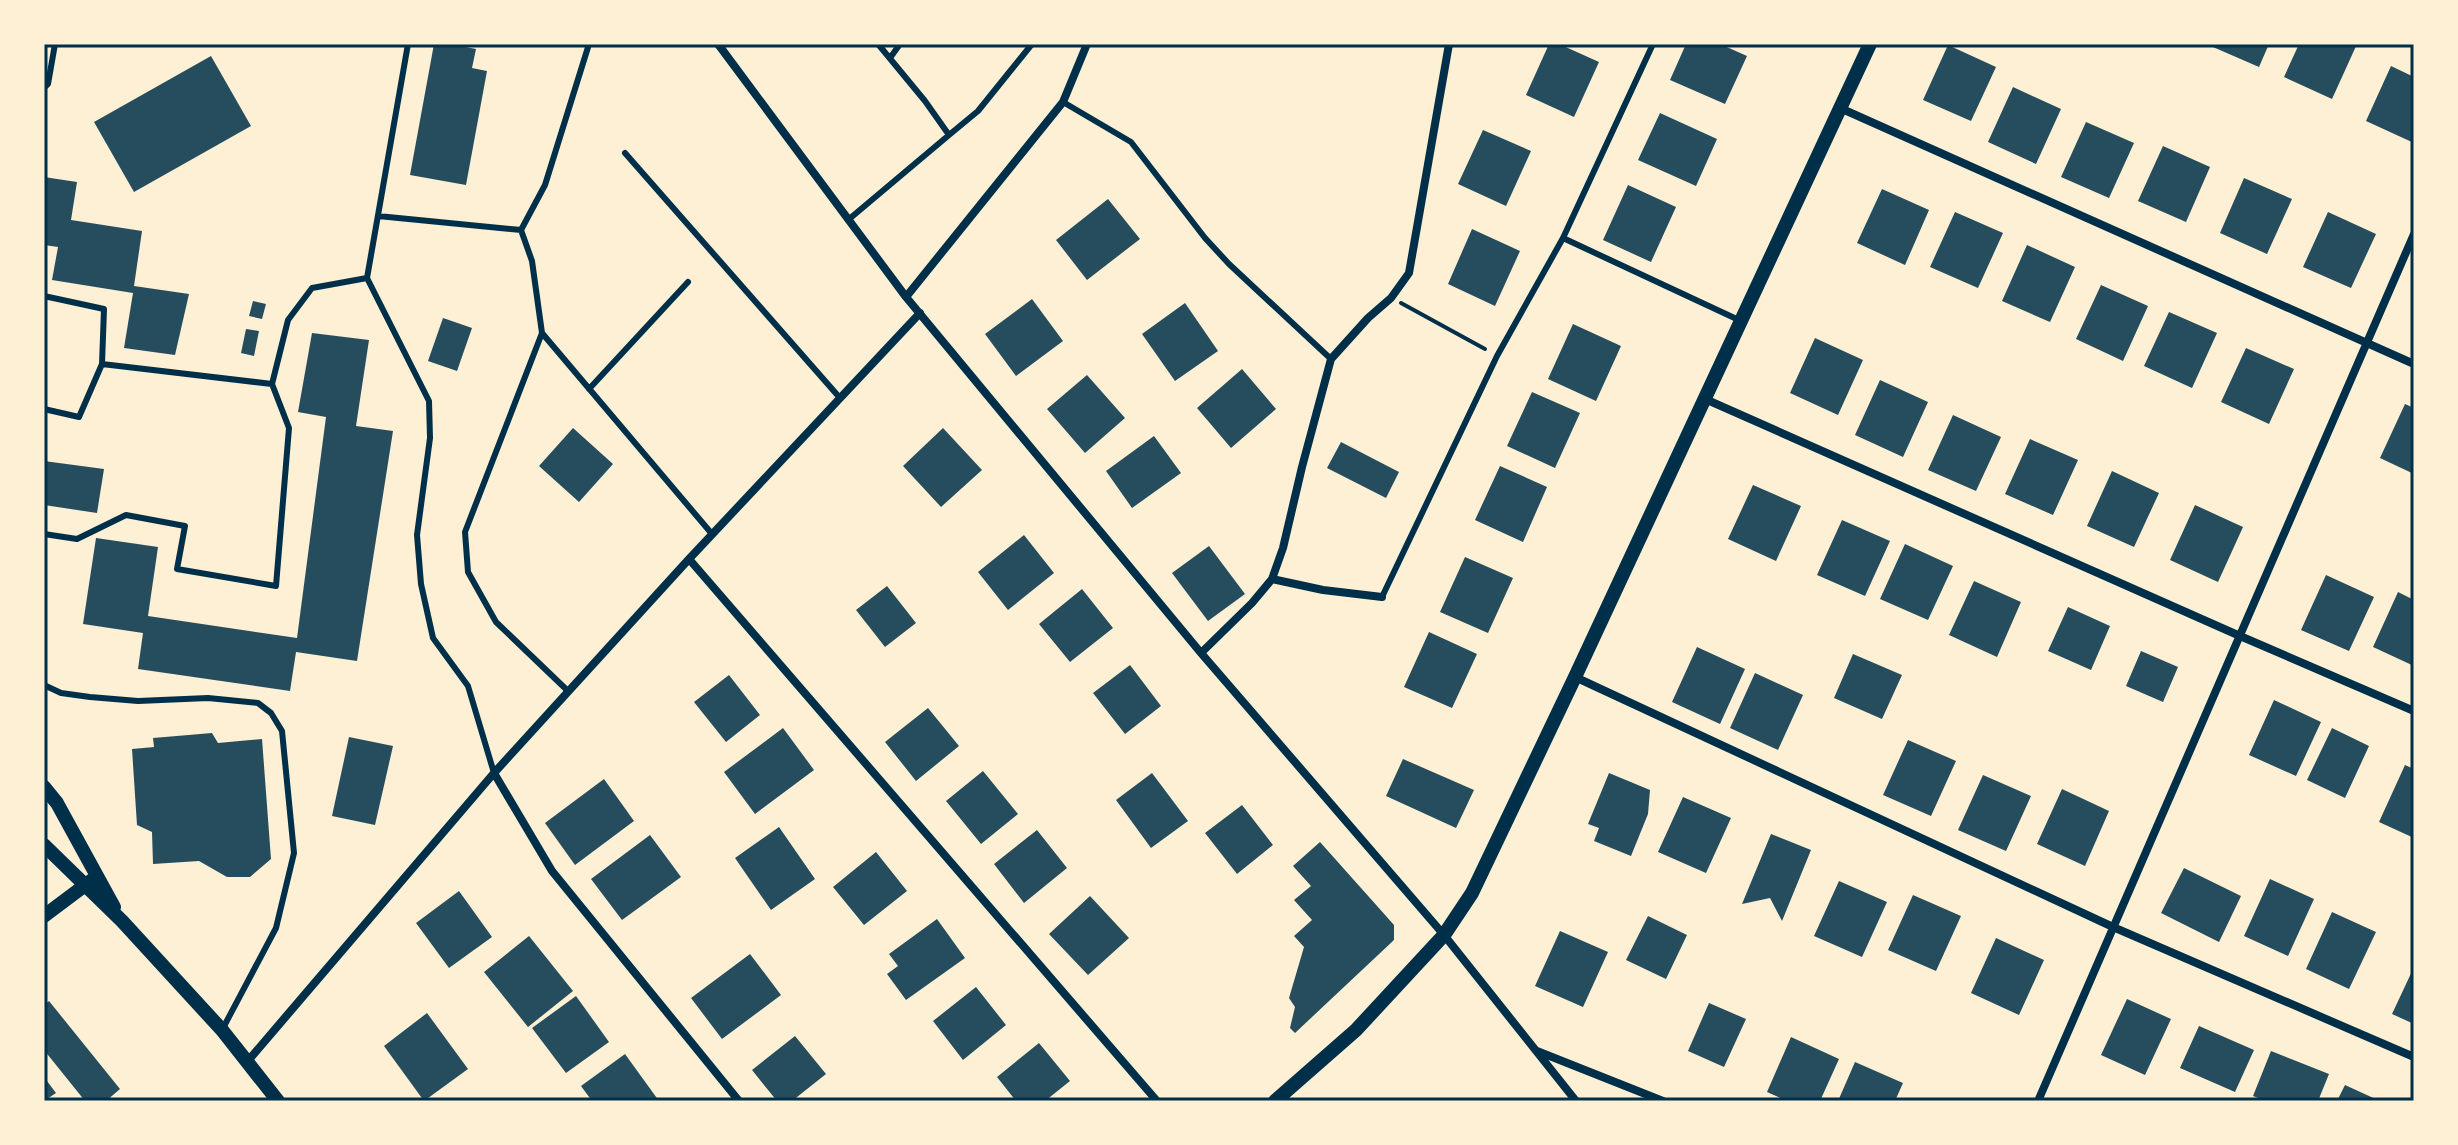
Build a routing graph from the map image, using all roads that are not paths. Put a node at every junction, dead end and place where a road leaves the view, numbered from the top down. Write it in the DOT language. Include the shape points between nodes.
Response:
graph roads {
  1 [pos="55,44"];
  2 [pos="408,44"];
  3 [pos="589,44"];
  4 [pos="718,44"];
  5 [pos="878,44"];
  6 [pos="900,44"];
  7 [pos="1032,44"];
  8 [pos="1087,44"];
  9 [pos="1449,44"];
  10 [pos="1653,44"];
  11 [pos="1870,44"];
  12 [pos="890,58"];
  13 [pos="44,88"];
  14 [pos="1063,102"];
  15 [pos="1840,108"];
  16 [pos="949,135"];
  17 [pos="625,153"];
  18 [pos="378,216"];
  19 [pos="848,220"];
  20 [pos="521,230"];
  21 [pos="2414,234"];
  22 [pos="1563,238"];
  23 [pos="367,278"];
  24 [pos="688,282"];
  25 [pos="44,296"];
  26 [pos="906,297"];
  27 [pos="920,313"];
  28 [pos="1741,321"];
  29 [pos="542,333"];
  30 [pos="2368,344"];
  31 [pos="1331,359"];
  32 [pos="102,364"];
  33 [pos="2414,364"];
  34 [pos="272,384"];
  35 [pos="589,389"];
  36 [pos="840,398"];
  37 [pos="1705,399"];
  38 [pos="44,409"];
  39 [pos="44,534"];
  40 [pos="712,534"];
  41 [pos="689,559"];
  42 [pos="1272,579"];
  43 [pos="1382,597"];
  44 [pos="2240,636"];
  45 [pos="1201,653"];
  46 [pos="1575,677"];
  47 [pos="44,685"];
  48 [pos="568,691"];
  49 [pos="2414,711"];
  50 [pos="494,773"];
  51 [pos="44,787"];
  52 [pos="44,845"];
  53 [pos="91,881"];
  54 [pos="44,916"];
  55 [pos="2113,927"];
  56 [pos="1444,935"];
  57 [pos="222,1030"];
  58 [pos="1536,1051"];
  59 [pos="2414,1057"];
  60 [pos="247,1062"];
  61 [pos="278,1101"];
  62 [pos="739,1101"];
  63 [pos="1157,1101"];
  64 [pos="1275,1101"];
  65 [pos="1576,1101"];
  66 [pos="1663,1101"];
  67 [pos="2038,1101"];
  1 -- 13 [label="lane"];
  2 -- 18 [label="lane"];
  3 -- 20 [label="lane" via="545,185"];
  4 -- 19 [label="street"];
  5 -- 12 [label="lane"];
  6 -- 12 [label="lane"];
  7 -- 16 [label="lane" via="978,111"];
  8 -- 14 [label="street"];
  9 -- 31 [label="street" via="1409,273"];
  10 -- 22 [label="lane"];
  11 -- 15 [label="street"];
  12 -- 16 [label="lane"];
  14 -- 26 [label="street"];
  14 -- 31 [label="lane" via="1131,142 1205,238"];
  15 -- 28 [label="street"];
  15 -- 30 [label="street"];
  16 -- 19 [label="lane"];
  17 -- 36 [label="lane"];
  18 -- 20 [label="lane"];
  18 -- 23 [label="lane"];
  19 -- 26 [label="street"];
  20 -- 29 [label="lane" via="532,261"];
  21 -- 30 [label="street"];
  22 -- 28 [label="lane"];
  22 -- 43 [label="lane" via="1497,356"];
  23 -- 34 [label="lane" via="312,288 288,320"];
  23 -- 50 [label="lane" via="429,401 430,438 417,535 421,584 433,638 468,686"];
  24 -- 35 [label="lane"];
  25 -- 32 [label="lane" via="104,309"];
  26 -- 27 [label="street"];
  27 -- 36 [label="street"];
  27 -- 45 [label="street"];
  28 -- 37 [label="street"];
  29 -- 35 [label="lane"];
  29 -- 48 [label="lane" via="465,532 468,572 496,622"];
  30 -- 33 [label="street"];
  30 -- 44 [label="street"];
  31 -- 42 [label="street"];
  32 -- 34 [label="lane"];
  32 -- 38 [label="lane" via="79,417"];
  34 -- 39 [label="lane" via="289,428 276,586 177,569 185,526 126,515 77,539"];
  35 -- 40 [label="lane"];
  36 -- 40 [label="street"];
  37 -- 44 [label="street"];
  37 -- 46 [label="street"];
  40 -- 41 [label="street"];
  41 -- 48 [label="street"];
  41 -- 63 [label="street"];
  42 -- 43 [label="street"];
  42 -- 45 [label="street"];
  44 -- 49 [label="street"];
  44 -- 55 [label="street"];
  45 -- 56 [label="street"];
  46 -- 55 [label="street"];
  46 -- 56 [label="street" via="1472,893"];
  47 -- 57 [label="lane" via="90,697 258,703 282,731 294,853 276,928"];
  48 -- 50 [label="street"];
  50 -- 60 [label="street"];
  50 -- 62 [label="street" via="552,871"];
  51 -- 53 [label="street" via="57,803"];
  52 -- 53 [label="street"];
  53 -- 54 [label="street"];
  53 -- 57 [label="street"];
  55 -- 59 [label="street"];
  55 -- 67 [label="street"];
  56 -- 58 [label="street"];
  56 -- 64 [label="street" via="1356,1030"];
  57 -- 60 [label="street"];
  58 -- 65 [label="street"];
  58 -- 66 [label="street"];
  60 -- 61 [label="street"];
}
